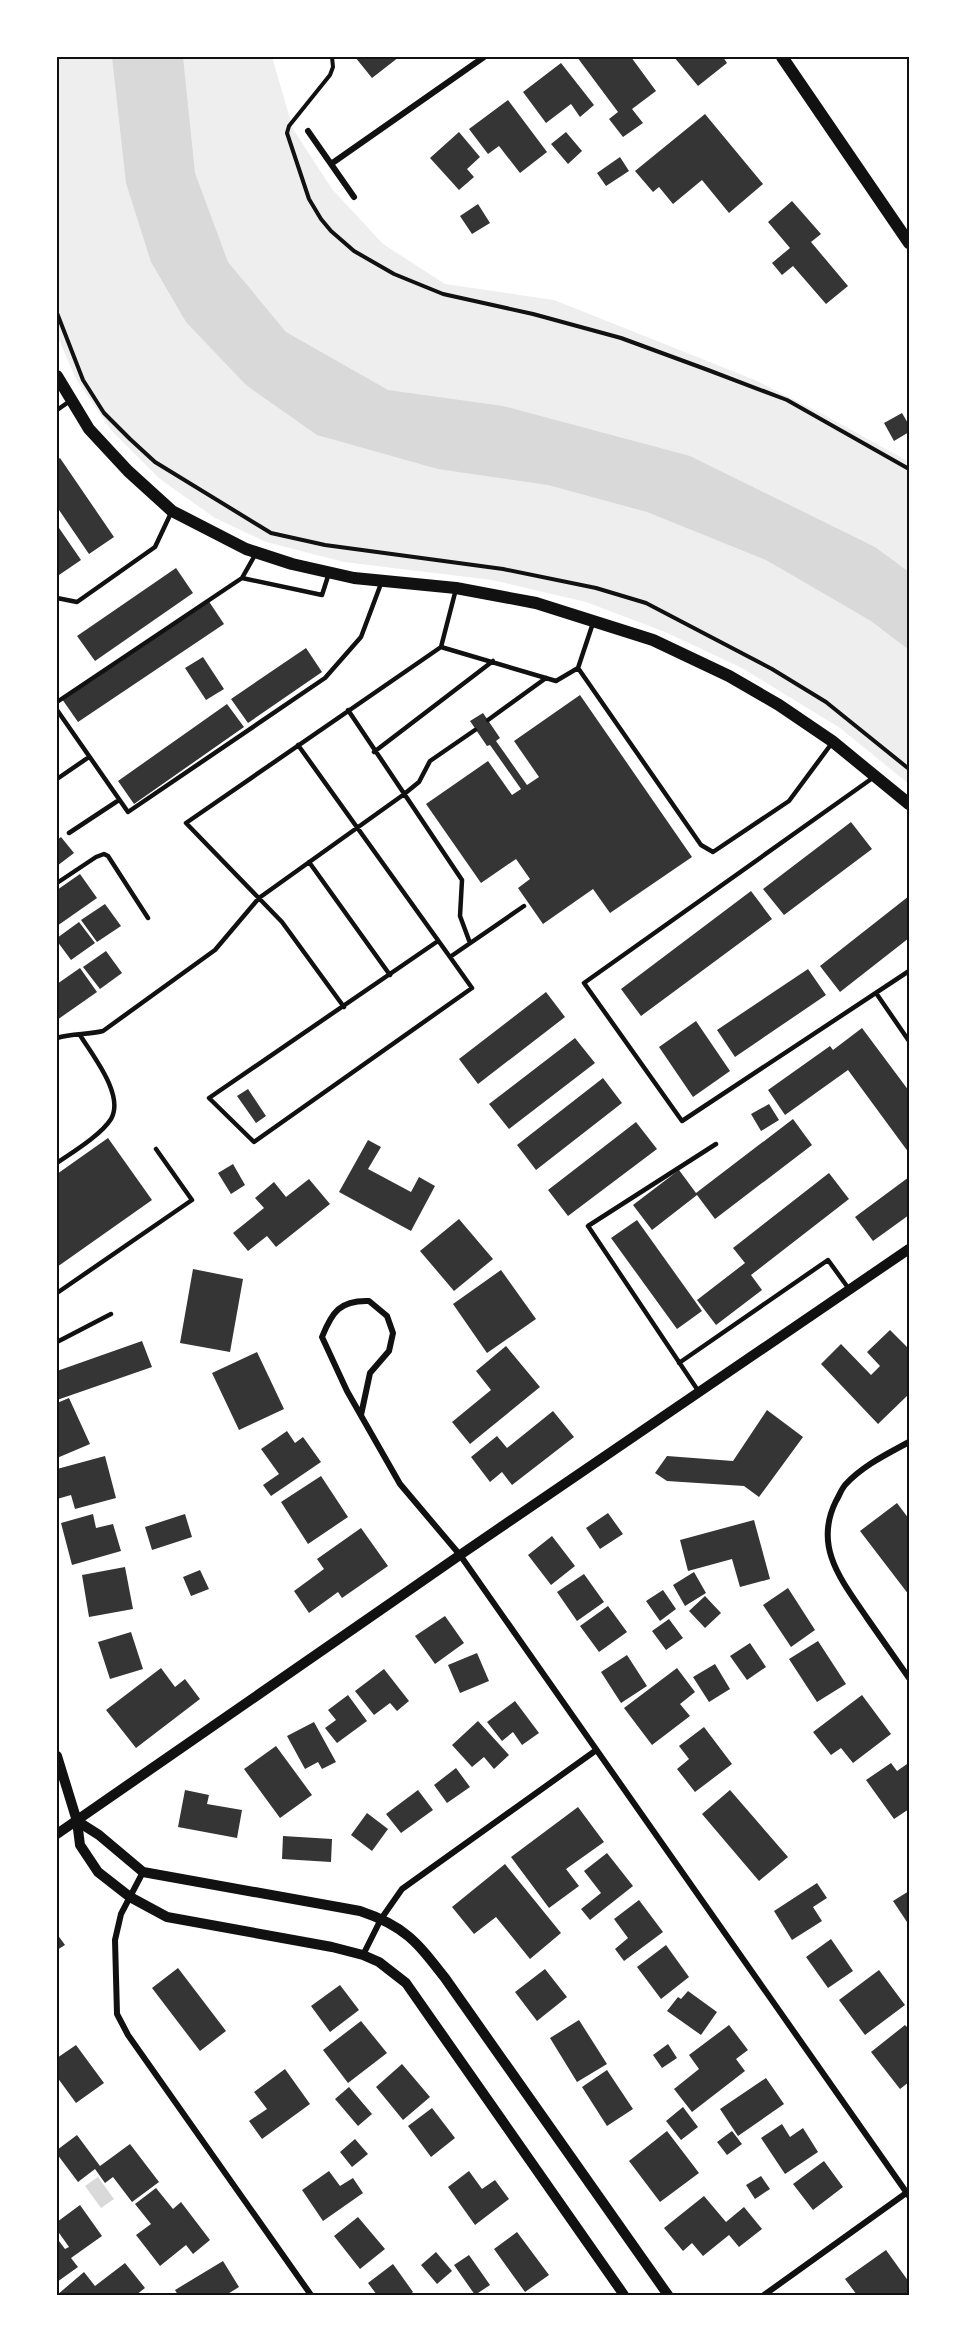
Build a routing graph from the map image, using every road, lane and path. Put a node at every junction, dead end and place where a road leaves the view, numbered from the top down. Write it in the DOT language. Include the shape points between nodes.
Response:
graph roads {
  1 [pos="484,57"];
  2 [pos="782,57"];
  3 [pos="308,131"];
  4 [pos="331,164"];
  5 [pos="354,196"];
  6 [pos="309,199"];
  7 [pos="909,243"];
  8 [pos="57,313"];
  9 [pos="57,376"];
  10 [pos="72,400"];
  11 [pos="57,410"];
  12 [pos="909,469"];
  13 [pos="172,511"];
  14 [pos="257,552"];
  15 [pos="329,572"];
  16 [pos="242,578"];
  17 [pos="382,581"];
  18 [pos="456,588"];
  19 [pos="57,598"];
  20 [pos="594,620"];
  21 [pos="441,647"];
  22 [pos="493,661"];
  23 [pos="578,668"];
  24 [pos="546,678"];
  25 [pos="57,702"];
  26 [pos="57,710"];
  27 [pos="348,710"];
  28 [pos="488,720"];
  29 [pos="475,730"];
  30 [pos="832,741"];
  31 [pos="298,745"];
  32 [pos="374,752"];
  33 [pos="89,757"];
  34 [pos="909,769"];
  35 [pos="876,775"];
  36 [pos="57,778"];
  37 [pos="404,795"];
  38 [pos="120,800"];
  39 [pos="909,804"];
  40 [pos="358,827"];
  41 [pos="69,833"];
  42 [pos="309,862"];
  43 [pos="57,883"];
  44 [pos="259,898"];
  45 [pos="524,906"];
  46 [pos="148,918"];
  47 [pos="438,941"];
  48 [pos="470,943"];
  49 [pos="450,957"];
  50 [pos="909,970"];
  51 [pos="390,975"];
  52 [pos="876,993"];
  53 [pos="344,1007"];
  54 [pos="80,1035"];
  55 [pos="57,1038"];
  56 [pos="909,1041"];
  57 [pos="716,1144"];
  58 [pos="156,1149"];
  59 [pos="57,1163"];
  60 [pos="909,1249"];
  61 [pos="849,1289"];
  62 [pos="57,1293"];
  63 [pos="111,1314"];
  64 [pos="57,1342"];
  65 [pos="679,1363"];
  66 [pos="699,1392"];
  67 [pos="361,1415"];
  68 [pos="909,1442"];
  69 [pos="459,1555"];
  70 [pos="909,1678"];
  71 [pos="595,1751"];
  72 [pos="57,1756"];
  73 [pos="77,1821"];
  74 [pos="57,1834"];
  75 [pos="143,1872"];
  76 [pos="130,1897"];
  77 [pos="381,1919"];
  78 [pos="363,1955"];
  79 [pos="908,2193"];
  80 [pos="311,2295"];
  81 [pos="624,2295"];
  82 [pos="668,2295"];
  83 [pos="764,2295"];
  1 -- 4 [label="street"];
  2 -- 7 [label="main road"];
  3 -- 4 [label="street"];
  4 -- 5 [label="street"];
  6 -- 12 [label="path" via="336,236 394,274 443,294 621,338 737,381 786,400"];
  8 -- 34 [label="path" via="83,380 104,413 155,462 271,533 316,544 503,569 596,588 646,603 826,702"];
  9 -- 10 [label="main road"];
  10 -- 11 [label="lane"];
  10 -- 13 [label="main road" via="89,429"];
  13 -- 14 [label="main road"];
  13 -- 19 [label="lane" via="155,547 77,602"];
  14 -- 15 [label="main road"];
  14 -- 16 [label="lane"];
  15 -- 16 [label="lane" via="322,595"];
  15 -- 17 [label="main road"];
  16 -- 25 [label="lane"];
  17 -- 18 [label="main road"];
  17 -- 38 [label="lane" via="361,637 325,678 128,812"];
  18 -- 20 [label="main road" via="536,603"];
  18 -- 21 [label="lane"];
  20 -- 23 [label="lane"];
  20 -- 30 [label="main road" via="653,639 729,676"];
  21 -- 22 [label="lane"];
  21 -- 27 [label="lane"];
  22 -- 24 [label="lane"];
  22 -- 32 [label="lane"];
  23 -- 24 [label="lane" via="556,681"];
  23 -- 30 [label="lane" via="701,844 713,852 789,801"];
  24 -- 28 [label="lane"];
  26 -- 33 [label="lane"];
  27 -- 31 [label="lane"];
  27 -- 32 [label="lane"];
  29 -- 37 [label="lane" via="430,761 419,782"];
  30 -- 35 [label="main road"];
  31 -- 40 [label="lane"];
  31 -- 44 [label="lane" via="186,823"];
  32 -- 37 [label="lane"];
  33 -- 36 [label="lane"];
  33 -- 38 [label="lane"];
  35 -- 39 [label="main road"];
  35 -- 52 [label="lane" via="584,983 682,1121"];
  37 -- 40 [label="lane"];
  37 -- 48 [label="lane" via="462,880 460,916"];
  38 -- 41 [label="lane"];
  40 -- 42 [label="lane"];
  40 -- 47 [label="lane"];
  42 -- 44 [label="lane"];
  42 -- 51 [label="lane"];
  43 -- 46 [label="lane" via="104,854"];
  44 -- 53 [label="lane" via="282,922"];
  44 -- 54 [label="lane" via="215,950 103,1031"];
  45 -- 48 [label="lane"];
  47 -- 49 [label="lane"];
  47 -- 51 [label="lane"];
  48 -- 49 [label="lane"];
  49 -- 53 [label="lane" via="472,988 254,1142 209,1098"];
  50 -- 52 [label="lane"];
  51 -- 53 [label="lane"];
  52 -- 56 [label="lane"];
  54 -- 55 [label="lane"];
  54 -- 59 [label="lane" via="115,1098 112,1118"];
  57 -- 65 [label="lane" via="588,1226"];
  58 -- 62 [label="lane" via="192,1200"];
  60 -- 61 [label="street"];
  61 -- 65 [label="lane" via="828,1260"];
  61 -- 66 [label="street"];
  63 -- 64 [label="lane"];
  65 -- 66 [label="lane"];
  66 -- 69 [label="street"];
  67 -- 67 [label="street" via="370,1373 389,1351 393,1334 387,1317 369,1300 352,1300 331,1315 322,1337"];
  67 -- 69 [label="street" via="400,1484"];
  68 -- 70 [label="street" via="867,1466 843,1487 826,1528 828,1548 846,1587"];
  69 -- 71 [label="street"];
  69 -- 73 [label="street"];
  71 -- 77 [label="street" via="402,1889"];
  71 -- 79 [label="street"];
  72 -- 73 [label="street"];
  73 -- 74 [label="street"];
  73 -- 75 [label="street"];
  73 -- 76 [label="street" via="80,1845 98,1872"];
  75 -- 76 [label="street"];
  75 -- 77 [label="street" via="360,1911"];
  76 -- 78 [label="street" via="167,1917"];
  76 -- 80 [label="street" via="115,1940 117,2014"];
  77 -- 78 [label="street"];
  77 -- 82 [label="street" via="407,1934 445,1978"];
  78 -- 81 [label="street" via="406,1983"];
  79 -- 83 [label="street"];
}
